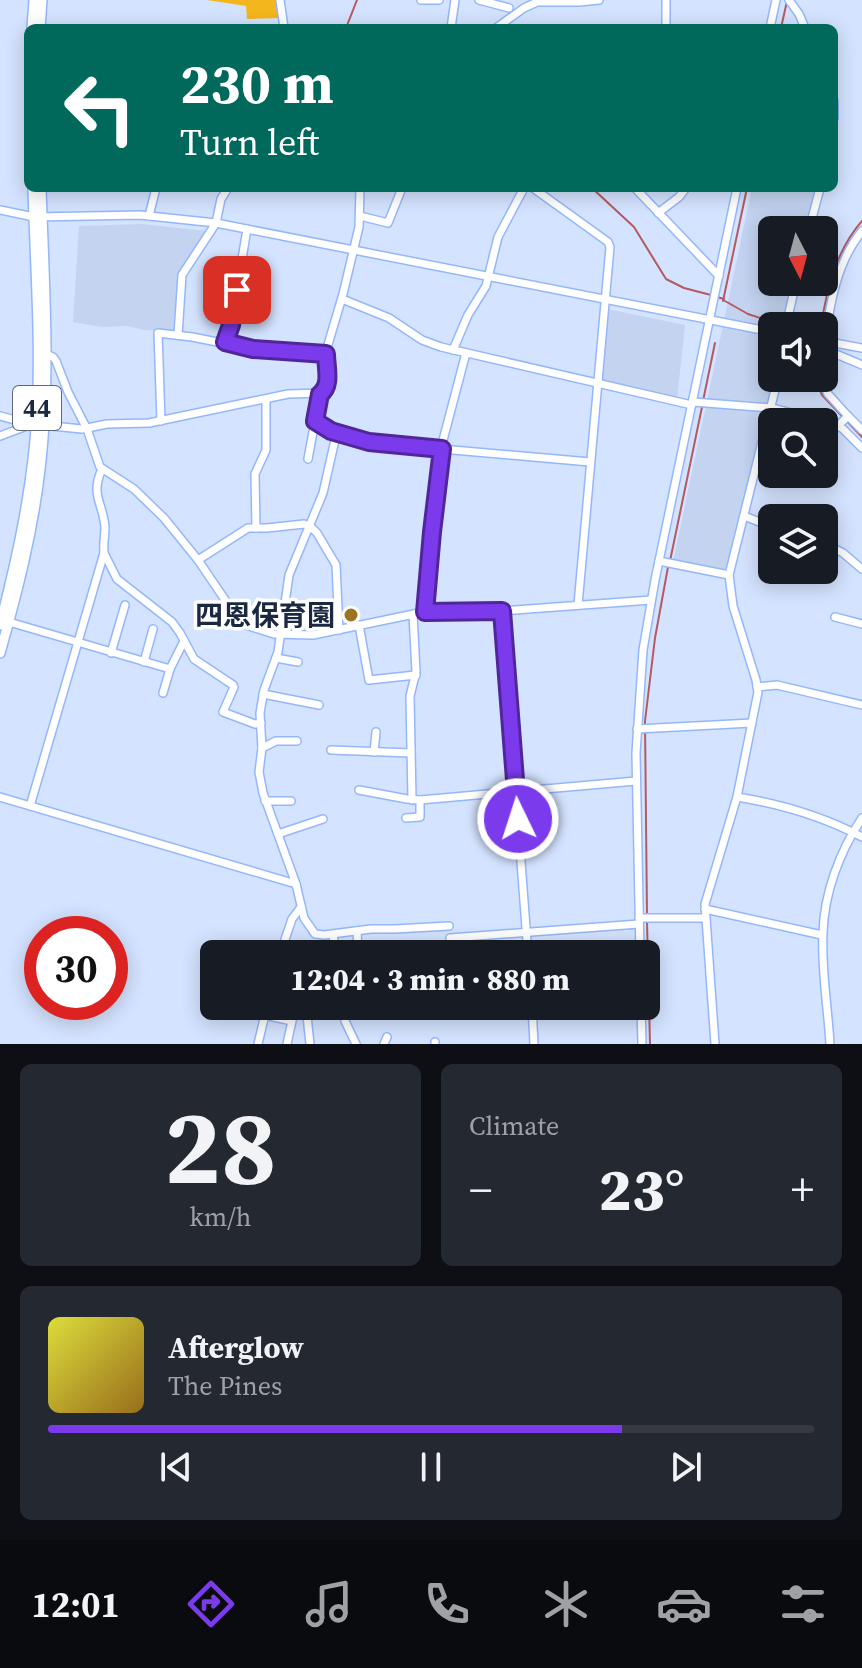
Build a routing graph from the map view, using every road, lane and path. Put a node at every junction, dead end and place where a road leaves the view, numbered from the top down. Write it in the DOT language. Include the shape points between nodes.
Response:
graph roads {
  1 [pos="34,0"];
  2 [pos="42,0"];
  3 [pos="280,0"];
  4 [pos="421,0"];
  5 [pos="439,0"];
  6 [pos="455,0"];
  7 [pos="479,0"];
  8 [pos="599,0"];
  9 [pos="666,0"];
  10 [pos="776,0"];
  11 [pos="789,0"];
  12 [pos="571,1"];
  13 [pos="510,8"];
  14 [pos="32,24"];
  15 [pos="40,24"];
  16 [pos="283,24"];
  17 [pos="452,24"];
  18 [pos="666,24"];
  19 [pos="771,24"];
  20 [pos="803,24"];
  21 [pos="34,192"];
  22 [pos="41,192"];
  23 [pos="155,192"];
  24 [pos="225,192"];
  25 [pos="360,192"];
  26 [pos="400,192"];
  27 [pos="522,192"];
  28 [pos="539,192"];
  29 [pos="639,192"];
  30 [pos="683,192"];
  31 [pos="736,192"];
  32 [pos="819,192"];
  33 [pos="0,210"];
  34 [pos="658,213"];
  35 [pos="149,216"];
  36 [pos="360,216"];
  37 [pos="813,216"];
  38 [pos="38,217"];
  39 [pos="216,223"];
  40 [pos="247,229"];
  41 [pos="862,231"];
  42 [pos="353,250"];
  43 [pos="488,276"];
  44 [pos="719,276"];
  45 [pos="342,299"];
  46 [pos="604,299"];
  47 [pos="829,312"];
  48 [pos="709,320"];
  49 [pos="758,329"];
  50 [pos="178,335"];
  51 [pos="225,342"];
  52 [pos="838,345"];
  53 [pos="862,348"];
  54 [pos="453,350"];
  55 [pos="838,352"];
  56 [pos="466,353"];
  57 [pos="46,354"];
  58 [pos="326,354"];
  59 [pos="862,365"];
  60 [pos="598,383"];
  61 [pos="775,392"];
  62 [pos="827,392"];
  63 [pos="320,394"];
  64 [pos="266,400"];
  65 [pos="692,404"];
  66 [pos="772,408"];
  67 [pos="0,416"];
  68 [pos="847,416"];
  69 [pos="161,421"];
  70 [pos="315,421"];
  71 [pos="37,424"];
  72 [pos="839,425"];
  73 [pos="87,429"];
  74 [pos="862,430"];
  75 [pos="331,431"];
  76 [pos="0,436"];
  77 [pos="862,448"];
  78 [pos="442,449"];
  79 [pos="308,459"];
  80 [pos="590,462"];
  81 [pos="758,462"];
  82 [pos="102,469"];
  83 [pos="744,516"];
  84 [pos="758,522"];
  85 [pos="310,526"];
  86 [pos="256,528"];
  87 [pos="838,550"];
  88 [pos="104,553"];
  89 [pos="198,560"];
  90 [pos="659,561"];
  91 [pos="862,567"];
  92 [pos="729,575"];
  93 [pos="651,600"];
  94 [pos="125,605"];
  95 [pos="578,605"];
  96 [pos="502,611"];
  97 [pos="425,612"];
  98 [pos="413,614"];
  99 [pos="835,617"];
  100 [pos="3,621"];
  101 [pos="862,624"];
  102 [pos="359,625"];
  103 [pos="153,629"];
  104 [pos="339,630"];
  105 [pos="281,636"];
  106 [pos="184,641"];
  107 [pos="78,644"];
  108 [pos="0,653"];
  109 [pos="111,653"];
  110 [pos="276,658"];
  111 [pos="144,662"];
  112 [pos="298,662"];
  113 [pos="170,669"];
  114 [pos="416,675"];
  115 [pos="757,687"];
  116 [pos="163,693"];
  117 [pos="263,694"];
  118 [pos="319,705"];
  119 [pos="862,705"];
  120 [pos="261,723"];
  121 [pos="752,723"];
  122 [pos="644,729"];
  123 [pos="376,732"];
  124 [pos="297,741"];
  125 [pos="262,748"];
  126 [pos="331,750"];
  127 [pos="374,752"];
  128 [pos="411,753"];
  129 [pos="636,781"];
  130 [pos="359,790"];
  131 [pos="516,791"];
  132 [pos="0,797"];
  133 [pos="737,797"];
  134 [pos="416,800"];
  135 [pos="265,801"];
  136 [pos="291,801"];
  137 [pos="30,806"];
  138 [pos="406,818"];
  139 [pos="862,818"];
  140 [pos="323,819"];
  141 [pos="853,832"];
  142 [pos="278,834"];
  143 [pos="862,837"];
  144 [pos="296,884"];
  145 [pos="301,907"];
  146 [pos="705,913"];
  147 [pos="644,920"];
  148 [pos="449,926"];
  149 [pos="357,931"];
  150 [pos="526,932"];
  151 [pos="333,935"];
  152 [pos="822,935"];
  153 [pos="450,938"];
  154 [pos="285,940"];
  155 [pos="334,940"];
  156 [pos="357,940"];
  157 [pos="527,940"];
  158 [pos="642,940"];
  159 [pos="264,1020"];
  160 [pos="290,1020"];
  161 [pos="307,1020"];
  162 [pos="345,1020"];
  163 [pos="533,1020"];
  164 [pos="641,1020"];
  165 [pos="258,1044"];
  166 [pos="287,1044"];
  167 [pos="310,1044"];
  168 [pos="356,1044"];
  169 [pos="534,1044"];
  170 [pos="642,1044"];
  171 [pos="715,1044"];
  172 [pos="830,1044"];
  1 -- 14 [label="main road"];
  2 -- 15 [label="main road"];
  3 -- 16 [label="street"];
  4 -- 5 [label="street"];
  6 -- 17 [label="street"];
  7 -- 13 [label="street"];
  8 -- 12 [label="street"];
  9 -- 18 [label="street"];
  10 -- 19 [label="street"];
  11 -- 20 [label="street"];
  12 -- 13 [label="street"];
  21 -- 38 [label="main road, 44"];
  22 -- 38 [label="main road, 44"];
  23 -- 35 [label="street"];
  24 -- 39 [label="street"];
  25 -- 36 [label="street"];
  26 -- 36 [label="street" via="388,223"];
  27 -- 43 [label="street" via="498,237"];
  28 -- 46 [label="street" via="608,242"];
  29 -- 34 [label="street"];
  30 -- 34 [label="street"];
  31 -- 44 [label="street"];
  32 -- 37 [label="street"];
  33 -- 38 [label="street"];
  34 -- 44 [label="street"];
  35 -- 38 [label="street"];
  35 -- 39 [label="street"];
  36 -- 42 [label="street"];
  38 -- 57 [label="main road, 44"];
  38 -- 71 [label="main road, 44"];
  39 -- 40 [label="street"];
  39 -- 50 [label="street" via="182,275"];
  40 -- 42 [label="street"];
  40 -- 51 [label="street"];
  41 -- 47 [label="street" via="833,288"];
  42 -- 43 [label="street"];
  42 -- 45 [label="street"];
  43 -- 46 [label="street"];
  43 -- 54 [label="street"];
  44 -- 48 [label="street"];
  45 -- 54 [label="street" via="389,318 426,342"];
  45 -- 58 [label="street"];
  46 -- 48 [label="street"];
  46 -- 60 [label="street"];
  48 -- 49 [label="street"];
  48 -- 65 [label="street"];
  50 -- 51 [label="street"];
  50 -- 69 [label="street" via="158,333"];
  51 -- 58 [label="street"];
  52 -- 53 [label="street"];
  54 -- 56 [label="street"];
  55 -- 59 [label="street"];
  56 -- 60 [label="street"];
  56 -- 78 [label="street"];
  57 -- 71 [label="main road, 44"];
  57 -- 73 [label="street" via="56,361"];
  58 -- 63 [label="street" via="327,386"];
  60 -- 65 [label="street"];
  60 -- 80 [label="street"];
  61 -- 66 [label="street"];
  62 -- 68 [label="street"];
  63 -- 64 [label="street"];
  63 -- 70 [label="street"];
  64 -- 69 [label="street"];
  64 -- 86 [label="street" via="266,450 255,474"];
  65 -- 66 [label="street"];
  65 -- 90 [label="street"];
  67 -- 71 [label="street"];
  68 -- 72 [label="street"];
  68 -- 74 [label="street"];
  69 -- 73 [label="street"];
  70 -- 75 [label="street"];
  70 -- 79 [label="street"];
  71 -- 73 [label="street"];
  71 -- 76 [label="street"];
  71 -- 100 [label="main road, 44" via="40,468 33,517"];
  72 -- 77 [label="street"];
  73 -- 82 [label="street"];
  75 -- 78 [label="street" via="369,442"];
  75 -- 85 [label="street" via="335,440 328,474"];
  78 -- 80 [label="street"];
  78 -- 97 [label="street"];
  80 -- 95 [label="street"];
  81 -- 83 [label="street"];
  82 -- 88 [label="street" via="97,490"];
  82 -- 89 [label="street" via="157,510"];
  83 -- 84 [label="street"];
  83 -- 92 [label="street"];
  85 -- 86 [label="street"];
  85 -- 104 [label="street" via="336,565"];
  85 -- 105 [label="street" via="289,575"];
  86 -- 89 [label="street" via="243,530"];
  87 -- 91 [label="street"];
  88 -- 106 [label="street" via="117,579 172,622"];
  88 -- 107 [label="street"];
  89 -- 105 [label="street" via="241,622"];
  90 -- 92 [label="street"];
  90 -- 93 [label="street"];
  92 -- 115 [label="street"];
  93 -- 95 [label="street"];
  93 -- 122 [label="street" via="643,650"];
  94 -- 109 [label="street"];
  95 -- 96 [label="street"];
  96 -- 97 [label="street"];
  96 -- 131 [label="street"];
  97 -- 98 [label="street"];
  98 -- 102 [label="street"];
  98 -- 114 [label="street"];
  99 -- 101 [label="street"];
  100 -- 107 [label="street"];
  100 -- 108 [label="main road, 44"];
  102 -- 104 [label="street"];
  102 -- 114 [label="street" via="369,680"];
  103 -- 111 [label="street"];
  104 -- 105 [label="street"];
  105 -- 110 [label="street"];
  106 -- 113 [label="street"];
  106 -- 120 [label="street" via="194,659 233,686 224,713"];
  107 -- 109 [label="street"];
  107 -- 137 [label="street"];
  109 -- 111 [label="street"];
  110 -- 112 [label="street"];
  110 -- 117 [label="street"];
  111 -- 113 [label="street"];
  113 -- 116 [label="street"];
  114 -- 128 [label="street" via="410,696"];
  115 -- 119 [label="street" via="787,687"];
  115 -- 121 [label="street"];
  117 -- 118 [label="street"];
  117 -- 120 [label="street"];
  120 -- 125 [label="street"];
  121 -- 122 [label="street"];
  121 -- 133 [label="street"];
  122 -- 129 [label="street"];
  123 -- 127 [label="street"];
  124 -- 125 [label="street" via="276,741"];
  125 -- 135 [label="street" via="259,776"];
  126 -- 127 [label="street"];
  127 -- 128 [label="street"];
  128 -- 134 [label="street"];
  129 -- 131 [label="street"];
  129 -- 147 [label="street"];
  130 -- 134 [label="street"];
  131 -- 134 [label="street"];
  131 -- 150 [label="street"];
  132 -- 137 [label="street"];
  133 -- 141 [label="street" via="808,813"];
  133 -- 146 [label="street"];
  134 -- 138 [label="street" via="420,817"];
  135 -- 136 [label="street"];
  135 -- 142 [label="street"];
  137 -- 144 [label="street"];
  139 -- 141 [label="street"];
  140 -- 142 [label="street"];
  141 -- 143 [label="street"];
  141 -- 152 [label="street" via="827,897"];
  142 -- 144 [label="street"];
  144 -- 145 [label="street"];
  145 -- 151 [label="street" via="312,932"];
  145 -- 154 [label="street"];
  146 -- 147 [label="street"];
  146 -- 152 [label="street"];
  146 -- 171 [label="street"];
  147 -- 150 [label="street"];
  147 -- 158 [label="street"];
  148 -- 149 [label="street"];
  149 -- 151 [label="street"];
  149 -- 156 [label="street"];
  150 -- 153 [label="street"];
  150 -- 157 [label="street"];
  151 -- 155 [label="street"];
  152 -- 172 [label="street"];
  159 -- 165 [label="street"];
  160 -- 166 [label="street"];
  161 -- 167 [label="street"];
  162 -- 168 [label="street"];
  163 -- 169 [label="street"];
  164 -- 170 [label="street"];
}
